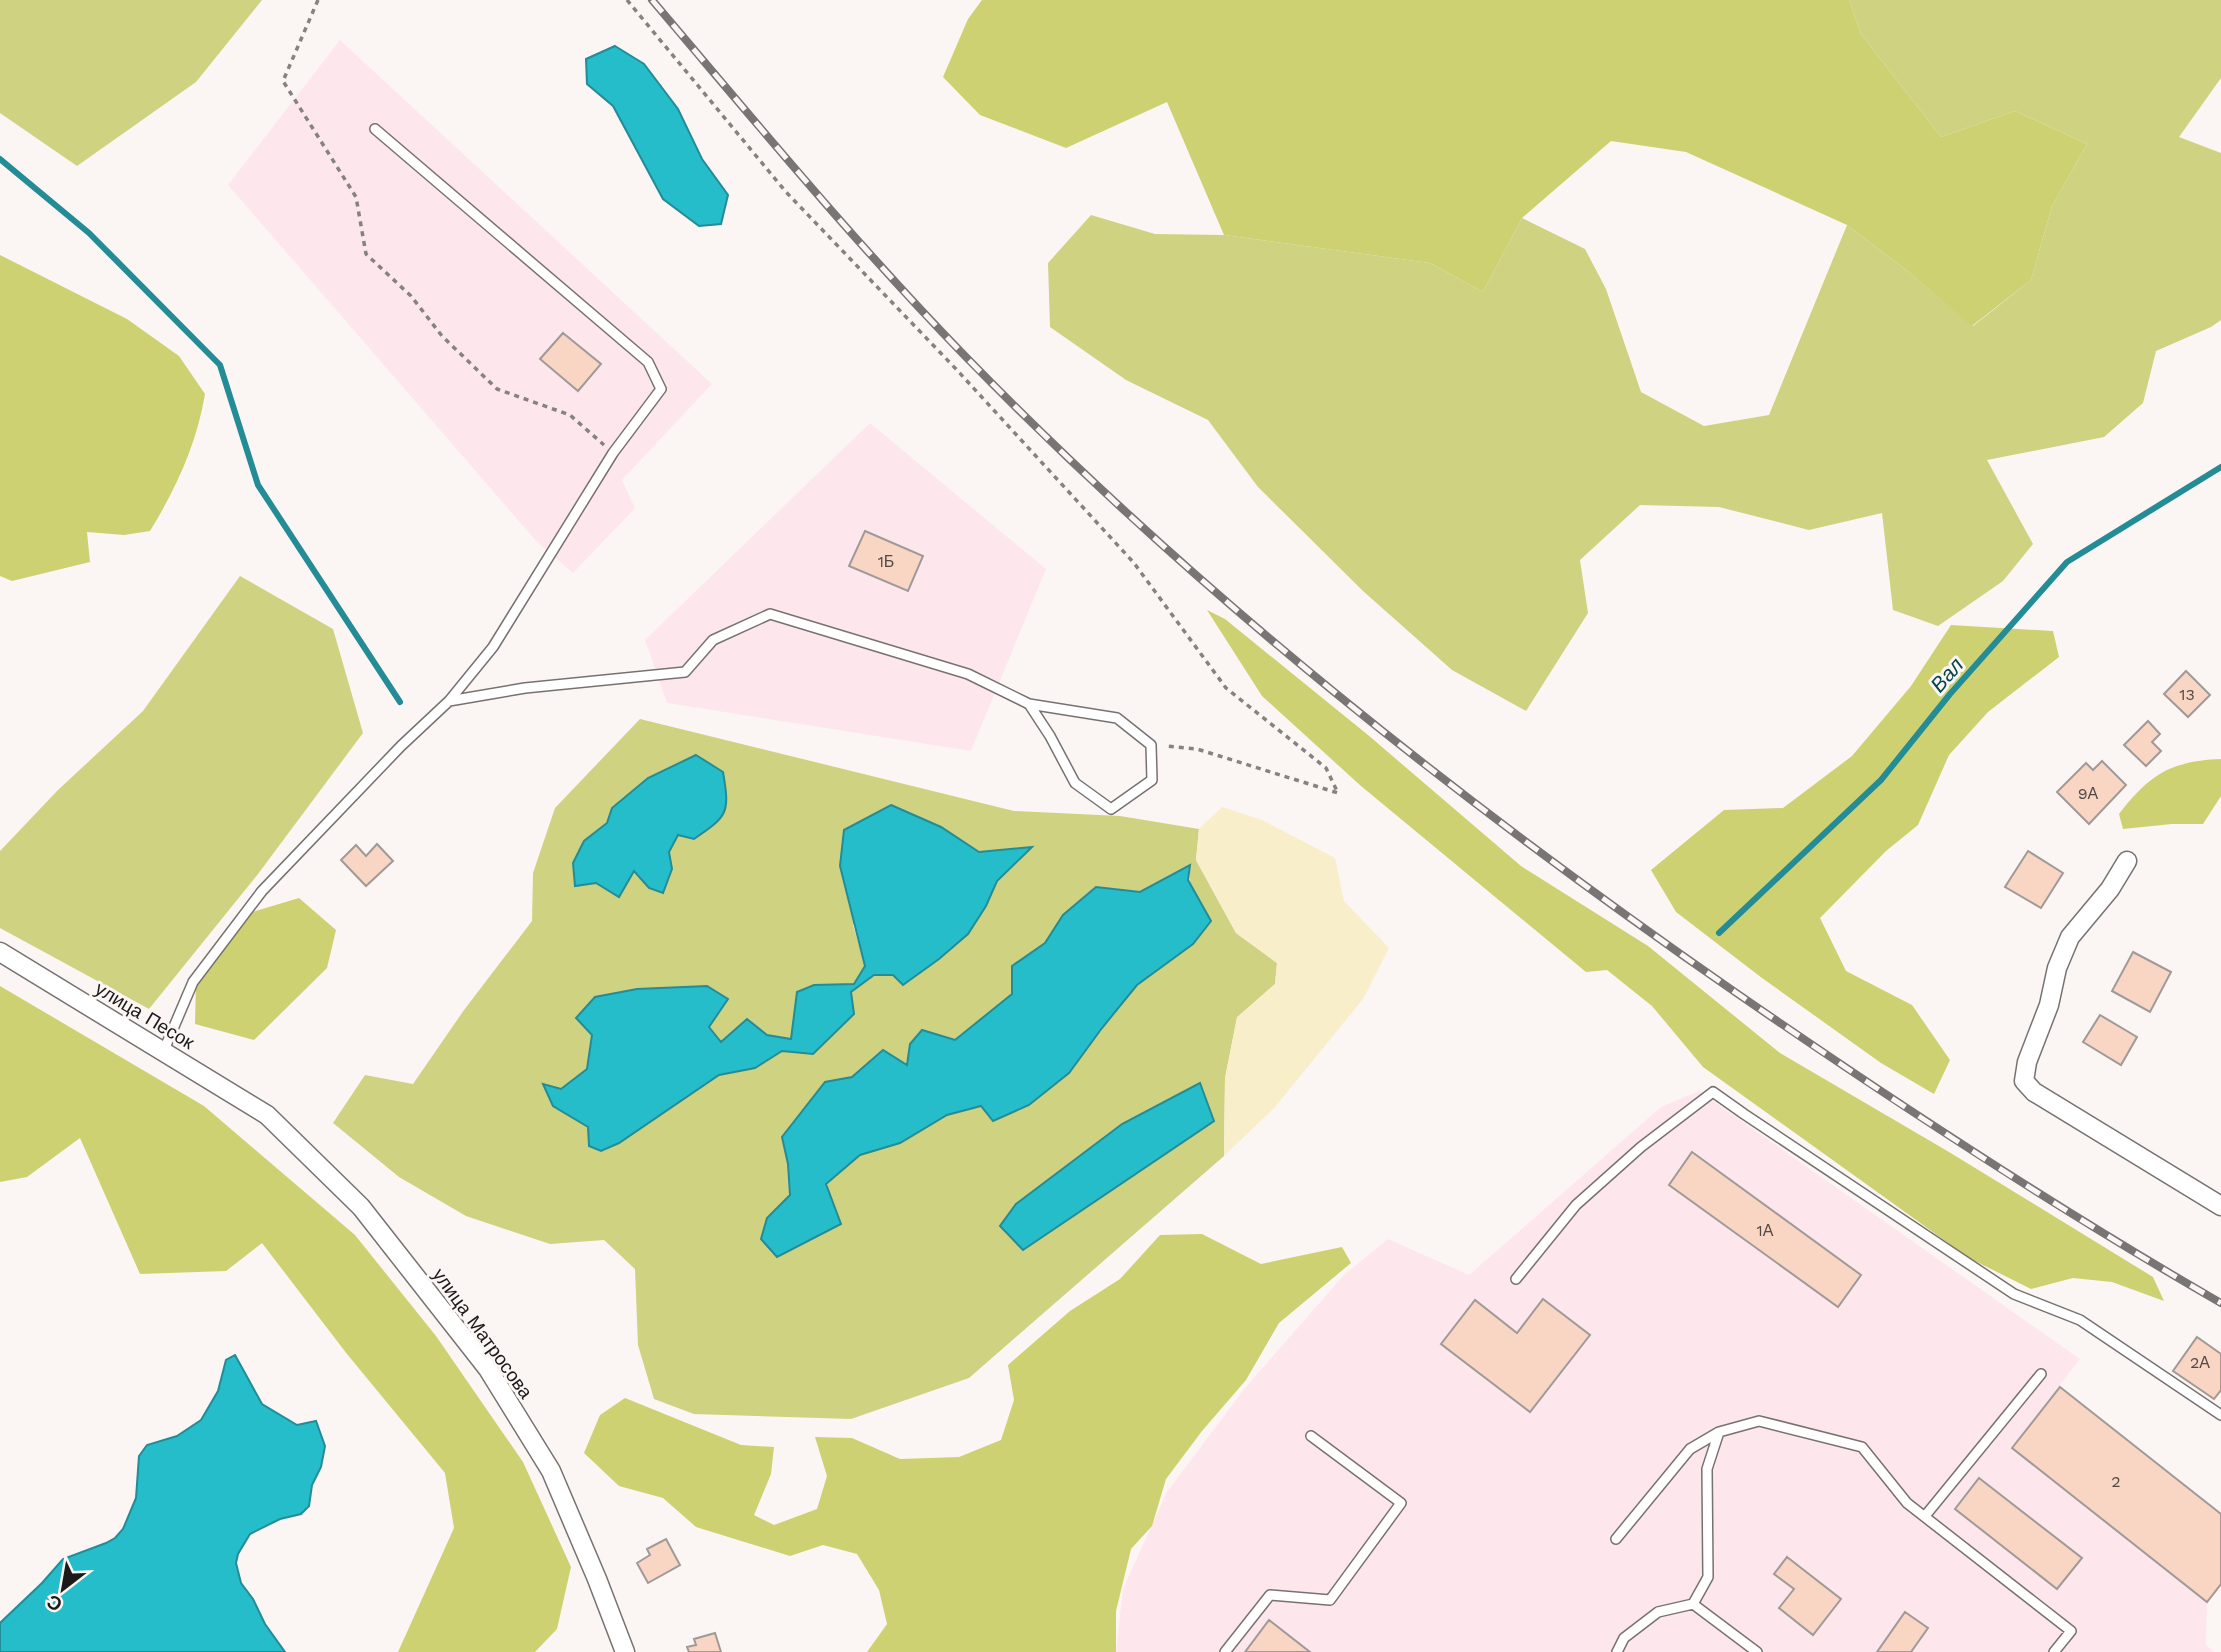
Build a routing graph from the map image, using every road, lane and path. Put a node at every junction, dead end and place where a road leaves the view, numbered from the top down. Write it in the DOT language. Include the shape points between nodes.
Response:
graph roads {
  1 [pos="318,0"];
  2 [pos="626,0"];
  3 [pos="375,129"];
  4 [pos="613,453"];
  5 [pos="449,701"];
  6 [pos="1029,704"];
  7 [pos="1151,745"];
  8 [pos="2127,862"];
  9 [pos="0,953"];
  10 [pos="164,1050"];
  11 [pos="267,1115"];
  12 [pos="2221,1206"];
  13 [pos="1516,1279"];
  14 [pos="2041,1374"];
  15 [pos="2221,1415"];
  16 [pos="1719,1432"];
  17 [pos="1311,1436"];
  18 [pos="1925,1517"];
  19 [pos="1616,1539"];
  20 [pos="1693,1604"];
  21 [pos="625,1652"];
  22 [pos="1225,1652"];
  23 [pos="1617,1652"];
  24 [pos="1757,1652"];
  25 [pos="2054,1652"];
  1 -- 4 [label="path" via="283,81 356,197 366,254 497,389 570,415"];
  2 -- 7 [label="path" via="786,192 1134,563 1226,688 1326,768 1338,793 1197,749"];
  3 -- 4 [label="lane" via="648,362 661,389"];
  4 -- 5 [label="lane" via="493,647"];
  5 -- 6 [label="lane" via="525,688 685,672 713,640 770,614 968,674"];
  5 -- 10 [label="lane" via="262,891 193,982"];
  6 -- 7 [label="lane" via="1117,718"];
  6 -- 7 [label="lane" via="1075,783 1111,809 1152,780"];
  8 -- 12 [label="street" via="2070,937 2024,1081 2034,1092"];
  9 -- 10 [label="street, улица Песок"];
  10 -- 11 [label="street, улица Песок"];
  11 -- 21 [label="street, улица Матросова" via="361,1207 488,1369 551,1471"];
  13 -- 15 [label="lane" via="1576,1205 1713,1092 2014,1294 2080,1320"];
  14 -- 18 [label="lane"];
  16 -- 18 [label="lane" via="1759,1421 1862,1447 1907,1503"];
  16 -- 19 [label="lane" via="1689,1449"];
  16 -- 20 [label="lane" via="1707,1469 1708,1577"];
  17 -- 22 [label="lane" via="1401,1503 1330,1600 1270,1595"];
  18 -- 25 [label="lane" via="2071,1631"];
  20 -- 23 [label="lane" via="1658,1612 1624,1638"];
  20 -- 24 [label="lane"];
}
